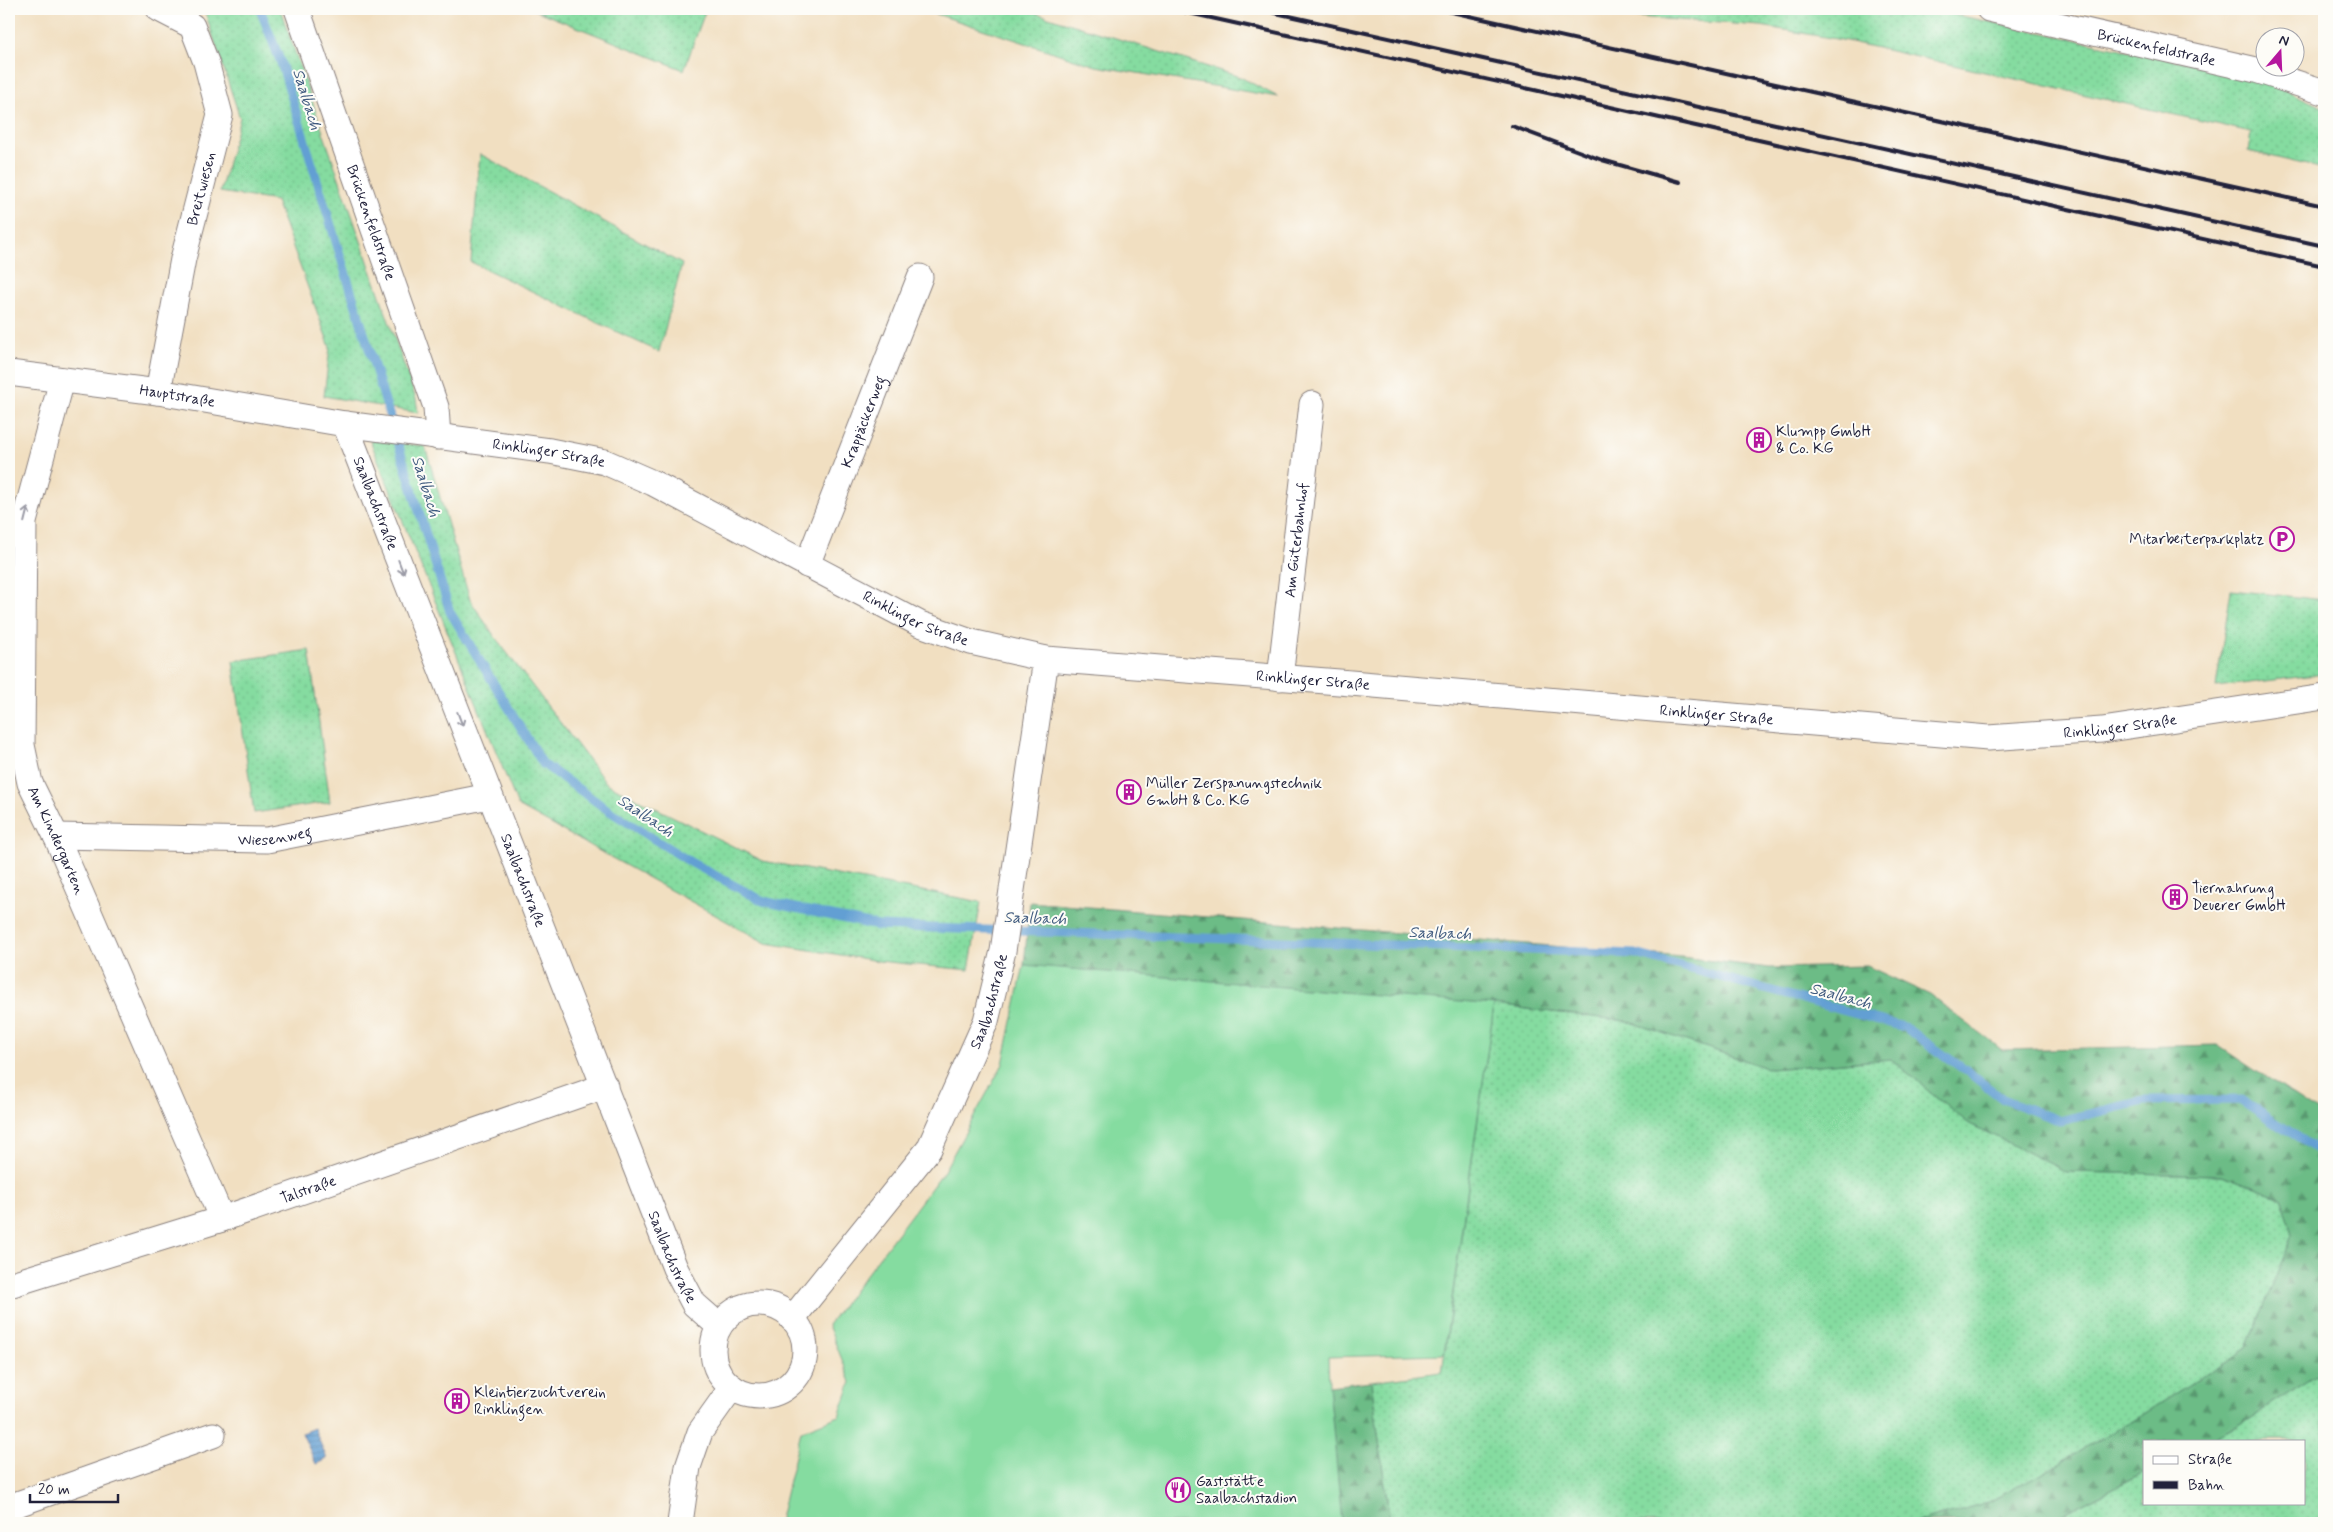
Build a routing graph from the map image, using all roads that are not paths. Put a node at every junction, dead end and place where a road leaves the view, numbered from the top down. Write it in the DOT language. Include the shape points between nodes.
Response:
graph roads {
  1 [pos="159,9"];
  2 [pos="297,9"];
  3 [pos="1990,9"];
  4 [pos="2324,92"];
  5 [pos="920,277"];
  6 [pos="9,373"];
  7 [pos="62,380"];
  8 [pos="158,392"];
  9 [pos="1312,404"];
  10 [pos="351,424"];
  11 [pos="429,436"];
  12 [pos="807,565"];
  13 [pos="1046,660"];
  14 [pos="1280,678"];
  15 [pos="2324,697"];
  16 [pos="489,796"];
  17 [pos="56,836"];
  18 [pos="605,1086"];
  19 [pos="222,1219"];
  20 [pos="9,1284"];
  21 [pos="792,1319"];
  22 [pos="719,1326"];
  23 [pos="732,1387"];
  24 [pos="213,1435"];
  25 [pos="9,1507"];
  26 [pos="680,1523"];
  1 -- 8 [label="street, Breitwiesen" via="192,26 206,62 220,115 183,259"];
  2 -- 11 [label="street, Brückenfeldstraße" via="436,407"];
  3 -- 4 [label="street, Brückenfeldstraße" via="2256,70"];
  5 -- 12 [label="street, Krappäckerweg"];
  6 -- 7 [label="street, Hauptstraße"];
  7 -- 8 [label="street, Hauptstraße"];
  17 -- 7 [label="street, Am Kindergarten, one-way" via="30,783 22,745 24,522"];
  8 -- 10 [label="street, Hauptstraße"];
  9 -- 14 [label="street, Am Güterbahnhof"];
  10 -- 11 [label="street, Rinklinger Straße"];
  10 -- 16 [label="street, Saalbachstraße, one-way"];
  11 -- 12 [label="street, Rinklinger Straße" via="605,462 653,483"];
  12 -- 13 [label="street, Rinklinger Straße" via="920,624 971,642"];
  13 -- 14 [label="street, Rinklinger Straße"];
  13 -- 21 [label="street, Saalbachstraße" via="1003,951 986,1021 929,1149"];
  14 -- 15 [label="street, Rinklinger Straße" via="1988,738 2102,730"];
  16 -- 17 [label="street, Wiesenweg" via="267,840"];
  16 -- 18 [label="street, Saalbachstraße"];
  17 -- 19 [label="street, Am Kindergarten"];
  18 -- 19 [label="street, Talstraße"];
  18 -- 22 [label="street, Saalbachstraße" via="675,1268 694,1304"];
  19 -- 20 [label="street, Talstraße"];
  21 -- 22 [label="street" via="781,1310 754,1304 728,1315"];
  21 -- 23 [label="street" via="800,1330 804,1358 800,1371 791,1382 781,1390 756,1396"];
  22 -- 23 [label="street" via="713,1352 719,1371"];
  23 -- 26 [label="street" via="700,1432 688,1467"];
  24 -- 25 [label="street"];
}
